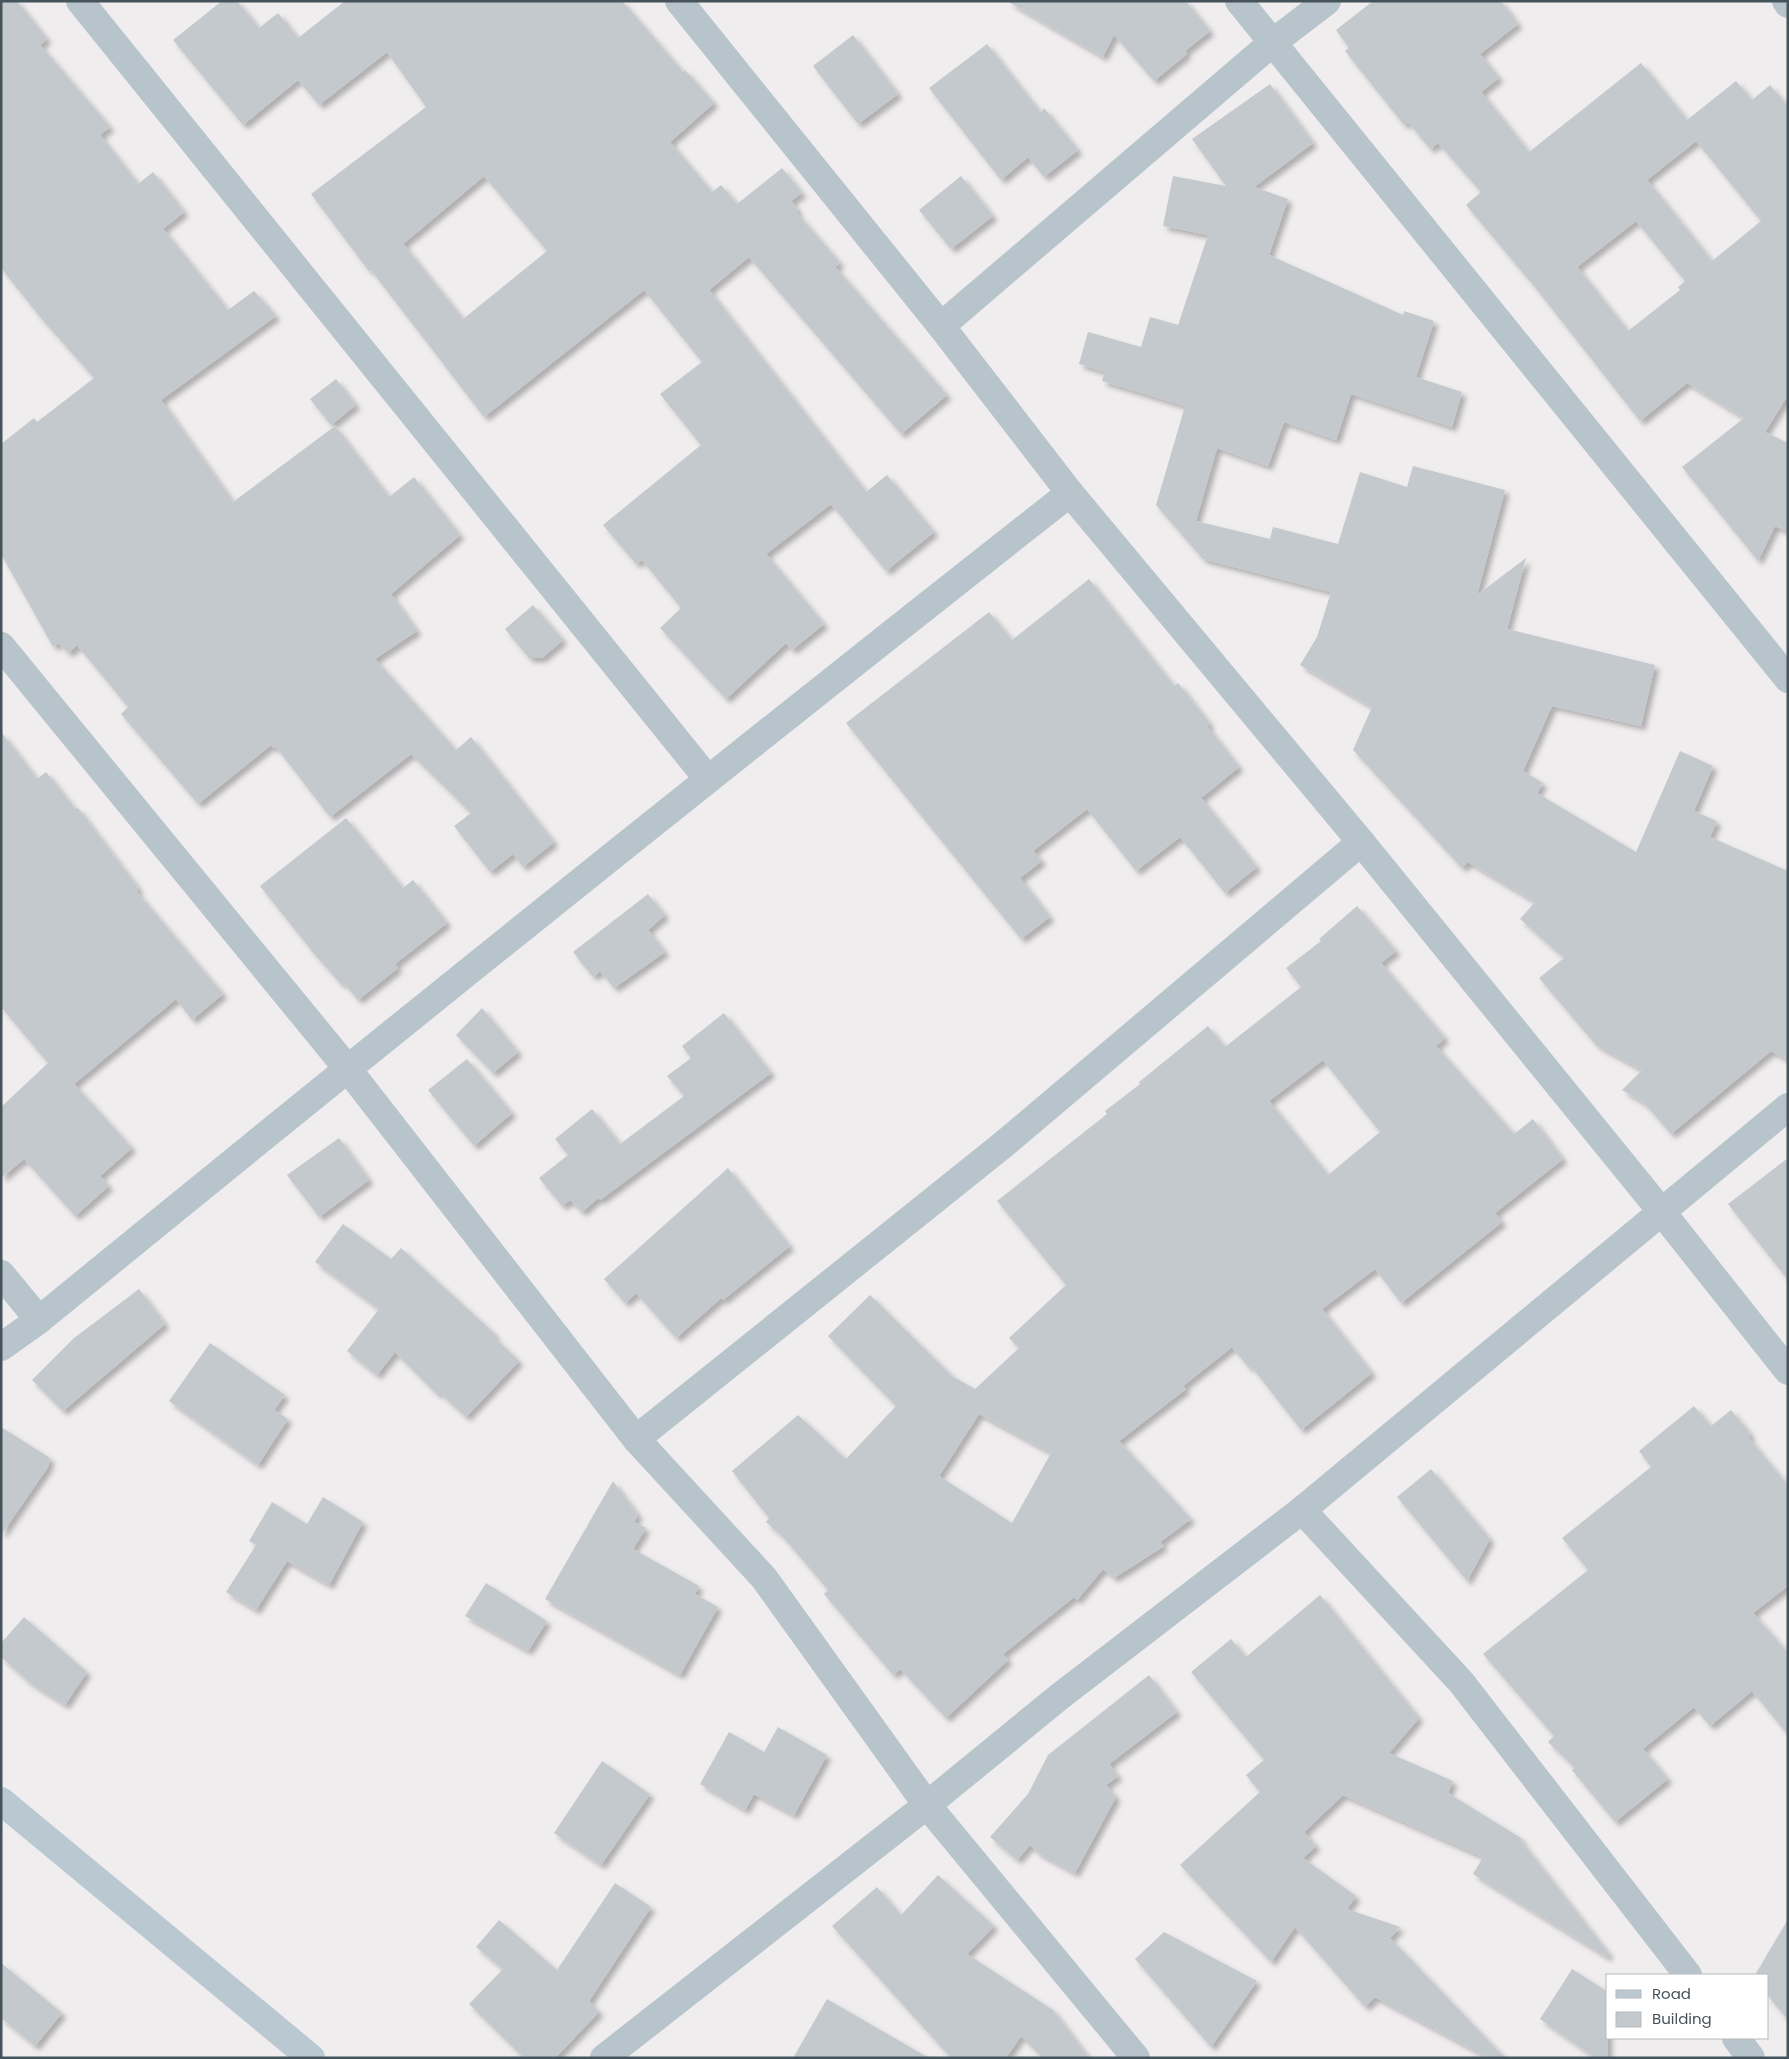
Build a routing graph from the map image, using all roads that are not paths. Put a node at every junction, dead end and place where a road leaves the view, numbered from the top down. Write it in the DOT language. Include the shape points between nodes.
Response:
graph roads {
  1 [pos="80,1"];
  2 [pos="679,1"];
  3 [pos="1238,1"];
  4 [pos="1327,1"];
  5 [pos="1272,43"];
  6 [pos="941,326"];
  7 [pos="1070,493"];
  8 [pos="1,646"];
  9 [pos="1788,678"];
  10 [pos="708,778"];
  11 [pos="1361,842"];
  12 [pos="347,1068"];
  13 [pos="1788,1106"];
  14 [pos="1661,1211"];
  15 [pos="1,1274"];
  16 [pos="39,1320"];
  17 [pos="1,1347"];
  18 [pos="1788,1371"];
  19 [pos="636,1439"];
  20 [pos="1302,1510"];
  21 [pos="1,1801"];
  22 [pos="927,1805"];
  23 [pos="1687,1974"];
  24 [pos="1737,2039"];
  25 [pos="311,2058"];
  26 [pos="604,2058"];
  27 [pos="1136,2058"];
  28 [pos="1751,2058"];
  1 -- 10 [label="street"];
  2 -- 6 [label="street"];
  3 -- 5 [label="street"];
  4 -- 5 [label="street"];
  5 -- 6 [label="street"];
  5 -- 9 [label="street"];
  6 -- 7 [label="street"];
  7 -- 10 [label="street"];
  7 -- 11 [label="street"];
  8 -- 12 [label="street"];
  10 -- 12 [label="street"];
  11 -- 14 [label="street"];
  11 -- 19 [label="street" via="1004,1144"];
  12 -- 16 [label="street"];
  12 -- 19 [label="street"];
  13 -- 14 [label="street"];
  14 -- 18 [label="street"];
  14 -- 20 [label="street"];
  15 -- 16 [label="street"];
  16 -- 17 [label="street"];
  19 -- 22 [label="street" via="764,1578"];
  20 -- 22 [label="street" via="1059,1697"];
  20 -- 23 [label="street" via="1461,1682"];
  21 -- 25 [label="street"];
  22 -- 26 [label="street"];
  22 -- 27 [label="street"];
  24 -- 28 [label="street"];
}
